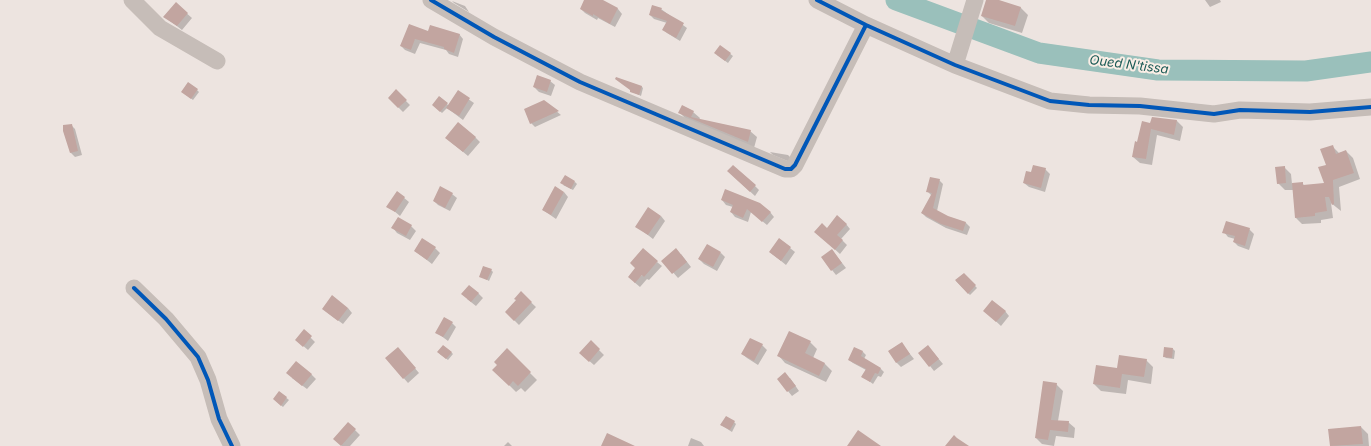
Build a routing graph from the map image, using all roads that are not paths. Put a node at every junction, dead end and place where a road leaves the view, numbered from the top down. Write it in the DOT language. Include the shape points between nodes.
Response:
graph roads {
  1 [pos="132,0"];
  2 [pos="432,0"];
  3 [pos="817,0"];
  4 [pos="976,0"];
  5 [pos="866,25"];
  6 [pos="217,61"];
  7 [pos="955,66"];
  8 [pos="1371,108"];
  9 [pos="134,288"];
  10 [pos="232,446"];
  1 -- 6 [label="street" via="160,28"];
  2 -- 5 [label="street" via="494,37 580,82 785,170 795,165"];
  3 -- 5 [label="street"];
  4 -- 7 [label="street"];
  5 -- 7 [label="street"];
  7 -- 8 [label="street" via="1050,101 1089,105 1140,106 1214,114 1240,110 1310,112"];
  9 -- 10 [label="street" via="166,319 198,357 208,380 219,419"];
}
